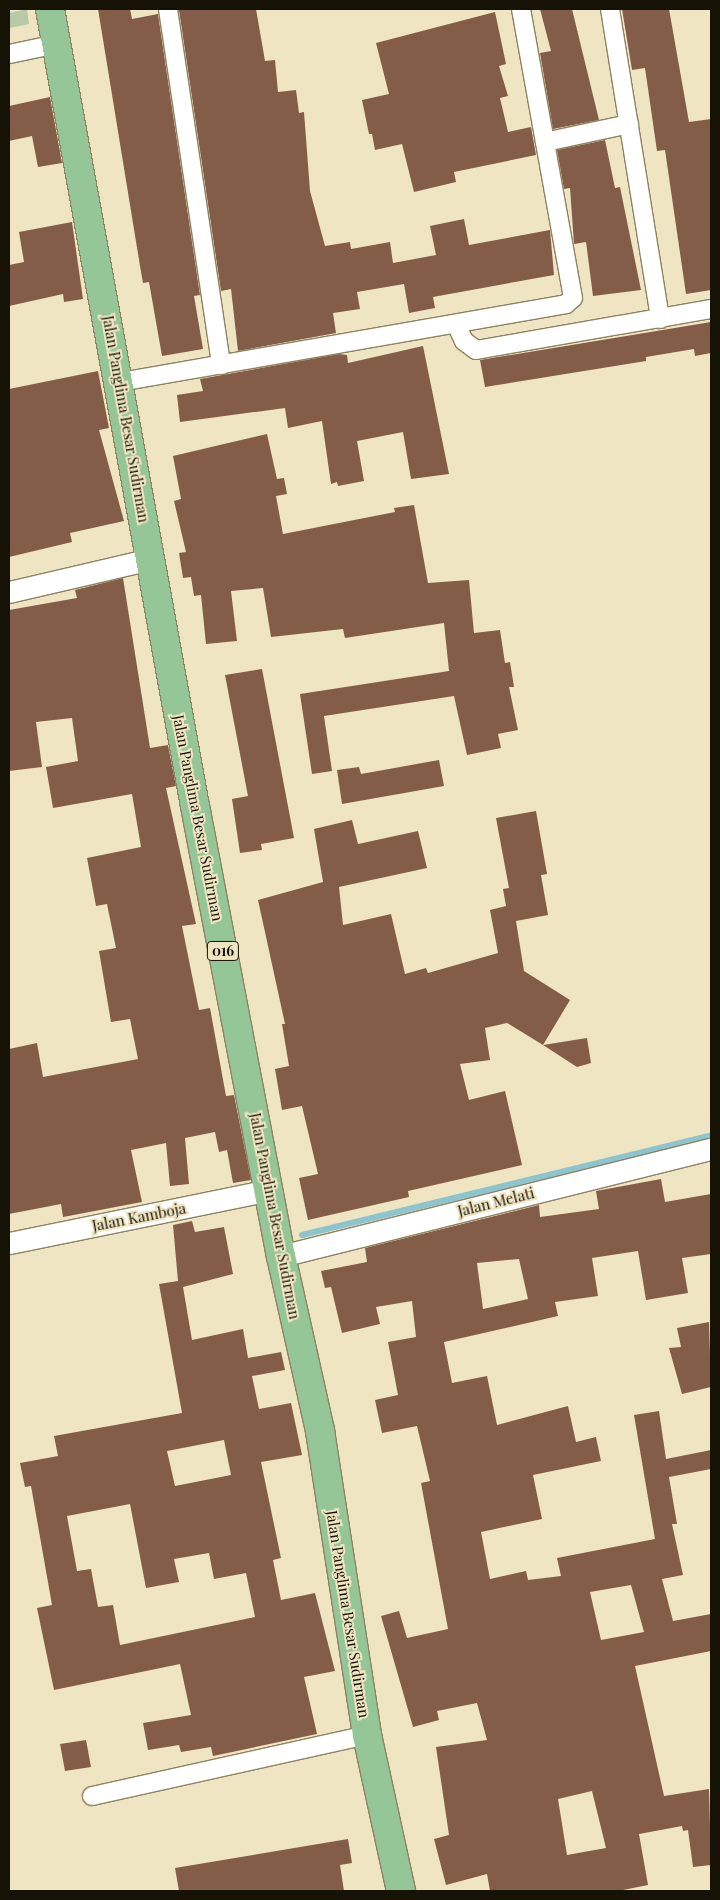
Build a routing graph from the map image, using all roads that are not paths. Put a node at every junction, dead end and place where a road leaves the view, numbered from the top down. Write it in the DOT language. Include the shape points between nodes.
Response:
graph roads {
  1 [pos="50,9"];
  2 [pos="168,9"];
  3 [pos="522,9"];
  4 [pos="610,9"];
  5 [pos="57,44"];
  6 [pos="9,54"];
  7 [pos="629,124"];
  8 [pos="545,142"];
  9 [pos="711,310"];
  10 [pos="660,319"];
  11 [pos="456,324"];
  12 [pos="221,365"];
  13 [pos="120,382"];
  14 [pos="151,559"];
  15 [pos="9,592"];
  16 [pos="711,1149"];
  17 [pos="270,1190"];
  18 [pos="9,1243"];
  19 [pos="281,1256"];
  20 [pos="367,1735"];
  21 [pos="92,1796"];
  22 [pos="401,1891"];
  1 -- 5 [label="main road, Jalan Panglima Besar Sudirman / 016"];
  2 -- 12 [label="street"];
  3 -- 8 [label="street"];
  4 -- 7 [label="street"];
  5 -- 6 [label="street"];
  5 -- 13 [label="main road, Jalan Panglima Besar Sudirman / 016"];
  7 -- 8 [label="street"];
  7 -- 10 [label="street"];
  8 -- 11 [label="street" via="573,298 566,304"];
  9 -- 10 [label="street"];
  10 -- 11 [label="street" via="476,350 464,342"];
  11 -- 12 [label="street"];
  12 -- 13 [label="street"];
  13 -- 14 [label="main road, Jalan Panglima Besar Sudirman / 016"];
  14 -- 15 [label="street"];
  14 -- 17 [label="main road, Jalan Panglima Besar Sudirman / 016"];
  16 -- 19 [label="street, Jalan Melati"];
  17 -- 18 [label="street, Jalan Kamboja"];
  17 -- 19 [label="main road, Jalan Panglima Besar Sudirman / 016"];
  19 -- 20 [label="main road, Jalan Panglima Besar Sudirman / 016" via="320,1431"];
  20 -- 21 [label="street"];
  20 -- 22 [label="main road, Jalan Panglima Besar Sudirman / 016"];
}
